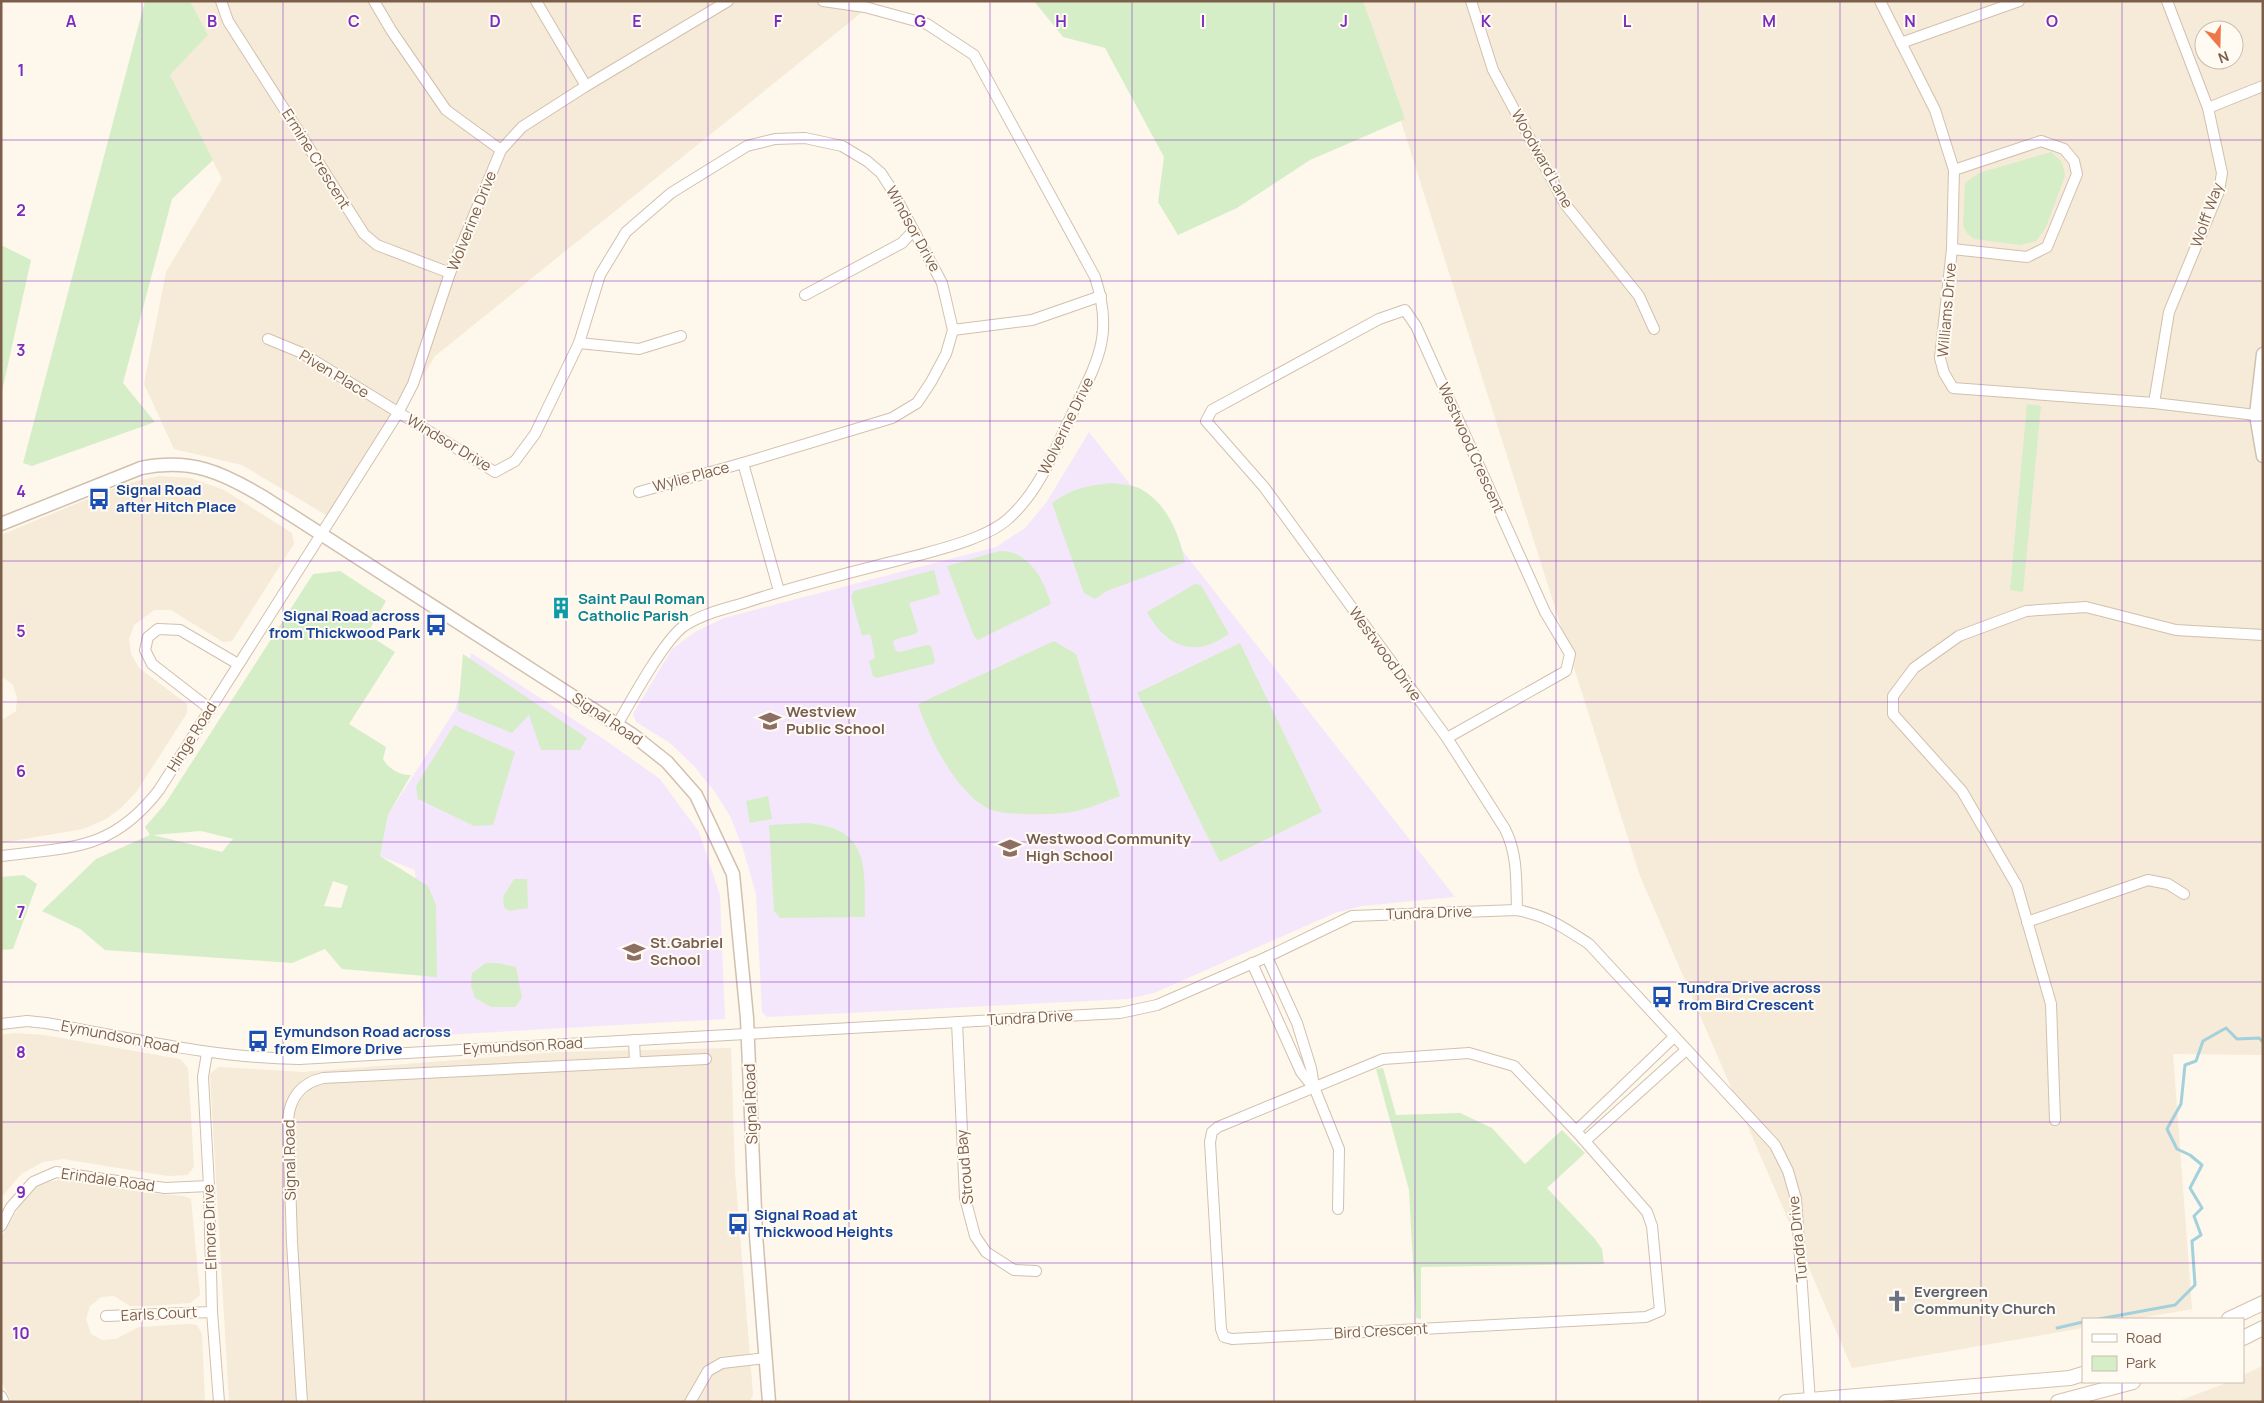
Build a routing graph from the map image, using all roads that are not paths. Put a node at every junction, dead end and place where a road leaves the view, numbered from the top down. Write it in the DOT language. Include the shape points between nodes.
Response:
graph roads {
  1 [pos="221,1"];
  2 [pos="374,1"];
  3 [pos="536,1"];
  4 [pos="728,1"];
  5 [pos="823,1"];
  6 [pos="1471,1"];
  7 [pos="1880,1"];
  8 [pos="2019,1"];
  9 [pos="2167,1"];
  10 [pos="865,4"];
  11 [pos="1901,43"];
  12 [pos="586,86"];
  13 [pos="2263,86"];
  14 [pos="2208,108"];
  15 [pos="501,150"];
  16 [pos="1954,170"];
  17 [pos="913,230"];
  18 [pos="1952,249"];
  19 [pos="450,273"];
  20 [pos="805,295"];
  21 [pos="1101,296"];
  22 [pos="1654,329"];
  23 [pos="953,330"];
  24 [pos="681,336"];
  25 [pos="268,339"];
  26 [pos="579,343"];
  27 [pos="2263,354"];
  28 [pos="2154,403"];
  29 [pos="398,412"];
  30 [pos="2256,415"];
  31 [pos="1206,421"];
  32 [pos="2263,456"];
  33 [pos="743,463"];
  34 [pos="639,492"];
  35 [pos="1,524"];
  36 [pos="320,534"];
  37 [pos="779,591"];
  38 [pos="2263,635"];
  39 [pos="238,664"];
  40 [pos="210,709"];
  41 [pos="616,725"];
  42 [pos="1447,738"];
  43 [pos="1,856"];
  44 [pos="2184,894"];
  45 [pos="1517,910"];
  46 [pos="2027,922"];
  47 [pos="1267,957"];
  48 [pos="1252,963"];
  49 [pos="957,1022"];
  50 [pos="1,1024"];
  51 [pos="1297,1024"];
  52 [pos="1283,1030"];
  53 [pos="748,1033"];
  54 [pos="1674,1037"];
  55 [pos="634,1040"];
  56 [pos="1686,1050"];
  57 [pos="207,1052"];
  58 [pos="706,1059"];
  59 [pos="636,1062"];
  60 [pos="1624,1085"];
  61 [pos="1314,1088"];
  62 [pos="1635,1097"];
  63 [pos="2055,1120"];
  64 [pos="1576,1131"];
  65 [pos="1585,1141"];
  66 [pos="209,1186"];
  67 [pos="1338,1209"];
  68 [pos="1,1226"];
  69 [pos="1036,1271"];
  70 [pos="2263,1303"];
  71 [pos="212,1312"];
  72 [pos="106,1316"];
  73 [pos="2231,1318"];
  74 [pos="2263,1328"];
  75 [pos="2244,1338"];
  76 [pos="766,1358"];
  77 [pos="2082,1374"];
  78 [pos="2129,1383"];
  79 [pos="1,1396"];
  80 [pos="1810,1401"];
  81 [pos="4,1402"];
  82 [pos="219,1402"];
  83 [pos="302,1402"];
  84 [pos="690,1402"];
  85 [pos="770,1402"];
  86 [pos="1786,1402"];
  87 [pos="2058,1402"];
  1 -- 19 [label="street, Ermine Crescent" via="228,21 364,234 377,245"];
  2 -- 15 [label="street" via="446,110"];
  3 -- 12 [label="street"];
  4 -- 12 [label="street, Wolverine Drive"];
  5 -- 10 [label="street, Wolverine Drive"];
  6 -- 22 [label="street, Woodward Lane" via="1493,70 1565,204 1639,296"];
  7 -- 11 [label="street, Williams Drive"];
  8 -- 11 [label="street"];
  9 -- 14 [label="street, Wolff Way"];
  10 -- 21 [label="street, Wolverine Drive" via="927,24 974,55 1095,277"];
  11 -- 16 [label="street, Williams Drive" via="1935,110"];
  12 -- 15 [label="street, Wolverine Drive" via="522,127"];
  13 -- 14 [label="street"];
  14 -- 28 [label="street, Wolff Way" via="2221,167 2221,182 2169,312"];
  15 -- 19 [label="street, Wolverine Drive"];
  16 -- 18 [label="street, Williams Drive"];
  16 -- 18 [label="street" via="2040,141 2064,148 2074,161 2077,174 2047,247 2038,253 2027,257"];
  17 -- 20 [label="street" via="902,243"];
  17 -- 23 [label="street, Windsor Drive" via="942,283"];
  17 -- 26 [label="street, Windsor Drive" via="881,173 842,146 804,138 775,139 747,146 671,193 626,232 600,275"];
  18 -- 28 [label="street, Williams Drive" via="1940,358 1953,388"];
  19 -- 29 [label="street, Wolverine Drive" via="413,384"];
  21 -- 23 [label="street" via="1032,320"];
  21 -- 37 [label="street, Wolverine Drive" via="1103,340 1092,373 1036,487 1008,519 986,532 944,548"];
  23 -- 33 [label="street, Windsor Drive" via="946,354 917,403 892,418"];
  24 -- 26 [label="street" via="639,349"];
  25 -- 29 [label="street, Piven Place" via="302,353"];
  26 -- 29 [label="street, Windsor Drive" via="534,434 515,461 495,472"];
  27 -- 30 [label="street"];
  28 -- 30 [label="street, Williams Drive"];
  29 -- 36 [label="street, Wolverine Drive"];
  30 -- 32 [label="street"];
  31 -- 42 [label="street, Westwood Drive" via="1264,487"];
  31 -- 42 [label="street, Westwood Crescent" via="1212,410 1379,319 1405,310 1416,326 1545,612 1570,654 1566,671"];
  33 -- 34 [label="street, Wylie Place"];
  33 -- 37 [label="street"];
  35 -- 36 [label="street, Signal Road" via="140,468 178,465 216,471"];
  36 -- 39 [label="street, Hinge Road"];
  36 -- 41 [label="street, Signal Road"];
  37 -- 41 [label="street, Wolverine Drive" via="700,617 683,626 667,644"];
  38 -- 46 [label="street" via="2176,630 2086,607 2026,611 1959,636 1914,668 1893,696 1893,714 1962,791 2017,886"];
  39 -- 40 [label="street, Hinge Road"];
  39 -- 40 [label="street" via="180,630 158,629 148,637 145,650 152,664"];
  40 -- 43 [label="street, Hinge Road" via="159,790 146,807 122,828 74,846"];
  41 -- 53 [label="street, Signal Road" via="633,734 667,762 696,795 733,874"];
  42 -- 45 [label="street, Westwood Drive" via="1512,844 1516,863"];
  44 -- 46 [label="street" via="2168,884 2148,880"];
  45 -- 47 [label="street, Tundra Drive" via="1352,916"];
  45 -- 54 [label="street, Tundra Drive" via="1539,914 1589,944"];
  46 -- 63 [label="street" via="2051,1004"];
  47 -- 48 [label="street, Tundra Drive"];
  47 -- 51 [label="street"];
  48 -- 49 [label="street, Tundra Drive" via="1157,1005 1133,1012"];
  48 -- 52 [label="street"];
  49 -- 53 [label="street, Tundra Drive"];
  49 -- 69 [label="street, Stroud Bay" via="965,1198 975,1236 986,1252 1014,1270"];
  50 -- 57 [label="street, Eymundson Road" via="46,1023"];
  51 -- 52 [label="street"];
  51 -- 61 [label="street"];
  52 -- 61 [label="street" via="1302,1072"];
  53 -- 55 [label="street, Eymundson Road"];
  53 -- 76 [label="street, Signal Road" via="756,1235"];
  54 -- 56 [label="street, Tundra Drive"];
  54 -- 60 [label="street"];
  55 -- 57 [label="street, Eymundson Road" via="299,1059 262,1059"];
  55 -- 59 [label="street"];
  56 -- 62 [label="street"];
  56 -- 80 [label="street, Tundra Drive" via="1774,1144 1788,1171 1796,1199"];
  57 -- 66 [label="street, Elmore Drive" via="203,1077"];
  58 -- 59 [label="street, Signal Road"];
  59 -- 83 [label="street, Signal Road" via="323,1078 314,1080 298,1092 289,1108 288,1119"];
  60 -- 62 [label="street"];
  60 -- 64 [label="street"];
  61 -- 64 [label="street, Bird Crescent" via="1383,1059 1469,1053 1514,1066"];
  61 -- 65 [label="street, Bird Crescent" via="1212,1132 1210,1142 1224,1337 1646,1317 1660,1311 1652,1226 1647,1212"];
  61 -- 67 [label="street" via="1339,1148"];
  62 -- 65 [label="street"];
  64 -- 65 [label="street, Bird Crescent"];
  66 -- 68 [label="street, Erindale Road" via="165,1188 56,1172 33,1182 11,1207"];
  66 -- 71 [label="street, Elmore Drive"];
  70 -- 73 [label="main road"];
  71 -- 72 [label="street, Earls Court"];
  71 -- 82 [label="street, Elmore Drive"];
  74 -- 75 [label="main road"];
  76 -- 84 [label="street" via="722,1363 708,1371"];
  76 -- 85 [label="street, Signal Road"];
  77 -- 80 [label="main road" via="2070,1378"];
  78 -- 87 [label="main road"];
  79 -- 81 [label="street"];
  80 -- 86 [label="main road"];
}
